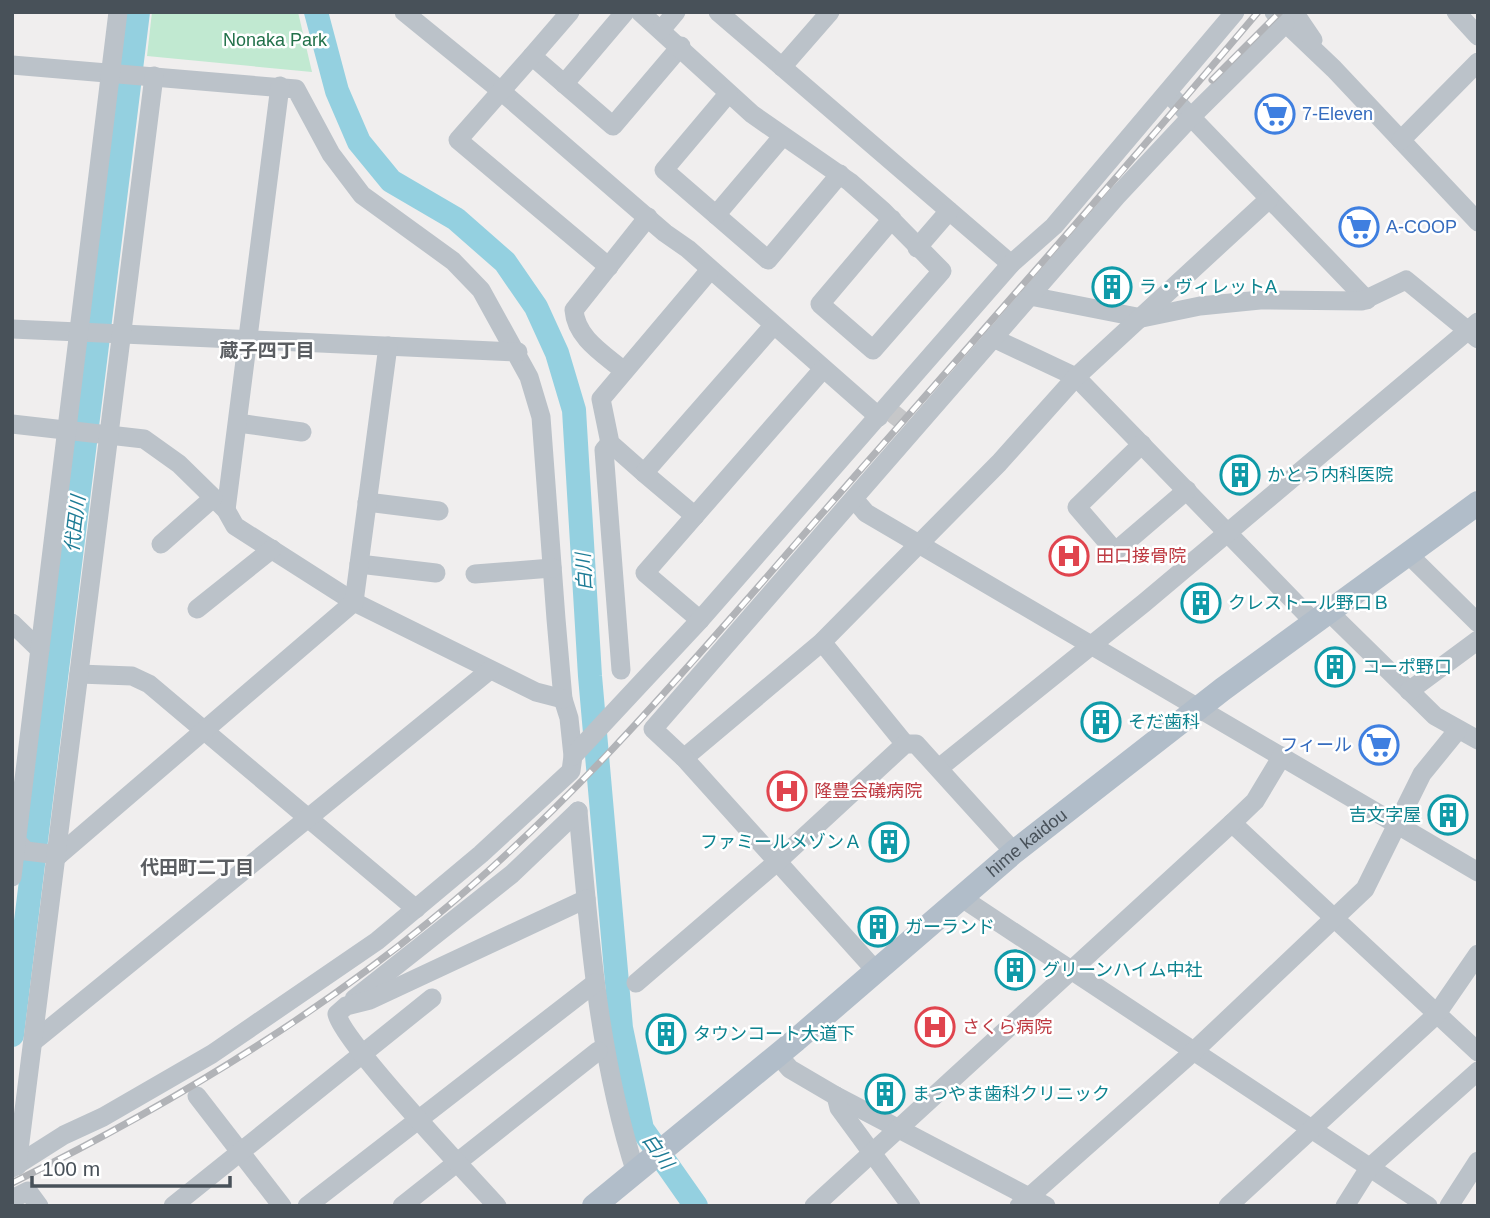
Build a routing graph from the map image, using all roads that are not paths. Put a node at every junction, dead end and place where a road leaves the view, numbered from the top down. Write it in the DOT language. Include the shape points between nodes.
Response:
graph roads {
  1 [pos="118,12"];
  2 [pos="404,12"];
  3 [pos="570,12"];
  4 [pos="625,12"];
  5 [pos="640,12"];
  6 [pos="676,12"];
  7 [pos="718,12"];
  8 [pos="830,12"];
  9 [pos="1235,12"];
  10 [pos="1456,12"];
  11 [pos="1290,15"];
  12 [pos="661,30"];
  13 [pos="1478,36"];
  14 [pos="681,46"];
  15 [pos="532,56"];
  16 [pos="1478,62"];
  17 [pos="12,65"];
  18 [pos="782,67"];
  19 [pos="115,72"];
  20 [pos="149,75"];
  21 [pos="564,83"];
  22 [pos="280,86"];
  23 [pos="501,91"];
  24 [pos="1168,93"];
  25 [pos="728,94"];
  26 [pos="1191,117"];
  27 [pos="782,137"];
  28 [pos="1401,140"];
  29 [pos="840,174"];
  30 [pos="1269,199"];
  31 [pos="949,211"];
  32 [pos="716,215"];
  33 [pos="648,217"];
  34 [pos="892,219"];
  35 [pos="1478,222"];
  36 [pos="918,248"];
  37 [pos="1011,264"];
  38 [pos="609,267"];
  39 [pos="710,270"];
  40 [pos="1031,296"];
  41 [pos="1367,300"];
  42 [pos="1142,318"];
  43 [pos="773,326"];
  44 [pos="12,328"];
  45 [pos="1474,330"];
  46 [pos="81,331"];
  47 [pos="118,333"];
  48 [pos="993,338"];
  49 [pos="250,340"];
  50 [pos="388,346"];
  51 [pos="518,352"];
  52 [pos="823,369"];
  53 [pos="624,371"];
  54 [pos="1076,377"];
  55 [pos="879,417"];
  56 [pos="238,423"];
  57 [pos="12,424"];
  58 [pos="71,431"];
  59 [pos="302,432"];
  60 [pos="106,435"];
  61 [pos="610,443"];
  62 [pos="1142,444"];
  63 [pos="644,473"];
  64 [pos="1187,490"];
  65 [pos="854,499"];
  66 [pos="367,502"];
  67 [pos="1478,503"];
  68 [pos="220,504"];
  69 [pos="439,511"];
  70 [pos="695,516"];
  71 [pos="1229,532"];
  72 [pos="920,543"];
  73 [pos="161,544"];
  74 [pos="272,549"];
  75 [pos="1407,553"];
  76 [pos="359,564"];
  77 [pos="552,568"];
  78 [pos="436,573"];
  79 [pos="475,574"];
  80 [pos="354,602"];
  81 [pos="197,610"];
  82 [pos="1322,617"];
  83 [pos="700,620"];
  84 [pos="12,623"];
  85 [pos="1478,623"];
  86 [pos="1478,640"];
  87 [pos="822,642"];
  88 [pos="1091,645"];
  89 [pos="40,650"];
  90 [pos="490,670"];
  91 [pos="621,670"];
  92 [pos="79,674"];
  93 [pos="1409,691"];
  94 [pos="563,699"];
  95 [pos="1200,708"];
  96 [pos="205,730"];
  97 [pos="1457,731"];
  98 [pos="1478,740"];
  99 [pos="905,744"];
  100 [pos="576,753"];
  101 [pos="1282,756"];
  102 [pos="684,758"];
  103 [pos="939,768"];
  104 [pos="307,818"];
  105 [pos="1232,823"];
  106 [pos="1395,825"];
  107 [pos="19,843"];
  108 [pos="1014,852"];
  109 [pos="54,854"];
  110 [pos="778,861"];
  111 [pos="1478,872"];
  112 [pos="12,877"];
  113 [pos="962,898"];
  114 [pos="586,899"];
  115 [pos="416,909"];
  116 [pos="1335,918"];
  117 [pos="1478,954"];
  118 [pos="876,971"];
  119 [pos="1073,971"];
  120 [pos="595,983"];
  121 [pos="636,983"];
  122 [pos="432,999"];
  123 [pos="346,1006"];
  124 [pos="1436,1015"];
  125 [pos="33,1042"];
  126 [pos="598,1051"];
  127 [pos="1193,1052"];
  128 [pos="1478,1052"];
  129 [pos="365,1055"];
  130 [pos="778,1055"];
  131 [pos="1478,1071"];
  132 [pos="197,1096"];
  133 [pos="836,1096"];
  134 [pos="420,1117"];
  135 [pos="1311,1127"];
  136 [pos="899,1129"];
  137 [pos="873,1152"];
  138 [pos="241,1153"];
  139 [pos="458,1161"];
  140 [pos="1478,1161"];
  141 [pos="15,1167"];
  142 [pos="1369,1168"];
  143 [pos="640,1170"];
  144 [pos="12,1199"];
  145 [pos="1031,1203"];
  146 [pos="39,1206"];
  147 [pos="173,1206"];
  148 [pos="282,1206"];
  149 [pos="306,1206"];
  150 [pos="402,1206"];
  151 [pos="497,1206"];
  152 [pos="594,1206"];
  153 [pos="814,1206"];
  154 [pos="911,1206"];
  155 [pos="1228,1206"];
  156 [pos="1345,1206"];
  157 [pos="1428,1206"];
  158 [pos="1449,1206"];
  1 -- 19 [label="street"];
  2 -- 23 [label="street"];
  3 -- 15 [label="street"];
  4 -- 21 [label="street"];
  5 -- 12 [label="street"];
  6 -- 12 [label="street"];
  7 -- 18 [label="street"];
  8 -- 18 [label="street"];
  9 -- 24 [label="street"];
  10 -- 13 [label="street"];
  11 -- 26 [label="street"];
  11 -- 28 [label="street"];
  12 -- 14 [label="street"];
  14 -- 21 [label="street" via="613,126"];
  14 -- 25 [label="street"];
  15 -- 21 [label="street"];
  15 -- 23 [label="street"];
  16 -- 28 [label="street"];
  17 -- 19 [label="street"];
  18 -- 31 [label="street"];
  19 -- 20 [label="street"];
  19 -- 46 [label="street"];
  20 -- 22 [label="street"];
  20 -- 47 [label="street"];
  22 -- 49 [label="street"];
  22 -- 51 [label="street" via="301,93 331,154 362,195 465,271"];
  23 -- 33 [label="street"];
  23 -- 38 [label="street" via="458,140"];
  24 -- 26 [label="street"];
  24 -- 37 [label="street" via="1054,226"];
  25 -- 27 [label="street"];
  25 -- 32 [label="street" via="664,170"];
  26 -- 30 [label="street"];
  26 -- 40 [label="street"];
  27 -- 29 [label="street"];
  27 -- 32 [label="street"];
  28 -- 35 [label="street"];
  29 -- 32 [label="street" via="768,260"];
  29 -- 34 [label="street"];
  30 -- 41 [label="street"];
  30 -- 42 [label="street"];
  31 -- 36 [label="street"];
  31 -- 37 [label="street"];
  33 -- 38 [label="street"];
  33 -- 39 [label="street"];
  34 -- 36 [label="street"];
  34 -- 36 [label="street" via="820,304 873,351 942,271"];
  37 -- 55 [label="street"];
  38 -- 53 [label="street" via="574,310 575,320 584,338"];
  39 -- 43 [label="street"];
  39 -- 53 [label="street"];
  40 -- 42 [label="street"];
  40 -- 48 [label="street"];
  41 -- 42 [label="street" via="1260,300"];
  41 -- 45 [label="street" via="1406,280"];
  42 -- 54 [label="street"];
  43 -- 52 [label="street"];
  43 -- 63 [label="street"];
  44 -- 46 [label="street"];
  45 -- 71 [label="street"];
  46 -- 47 [label="street"];
  46 -- 58 [label="street"];
  47 -- 49 [label="street"];
  47 -- 60 [label="street"];
  48 -- 54 [label="street"];
  48 -- 65 [label="street"];
  49 -- 50 [label="street"];
  49 -- 56 [label="street"];
  50 -- 51 [label="street"];
  50 -- 66 [label="street"];
  51 -- 77 [label="street" via="541,417"];
  52 -- 55 [label="street"];
  52 -- 70 [label="street"];
  53 -- 61 [label="street" via="601,399"];
  54 -- 62 [label="street"];
  54 -- 72 [label="street"];
  55 -- 83 [label="street"];
  56 -- 59 [label="street"];
  56 -- 68 [label="street"];
  57 -- 58 [label="street"];
  58 -- 60 [label="street"];
  58 -- 89 [label="street"];
  60 -- 68 [label="street" via="144,439 179,464"];
  60 -- 92 [label="street"];
  61 -- 63 [label="street"];
  61 -- 91 [label="street" via="604,450"];
  62 -- 64 [label="street"];
  62 -- 64 [label="street" via="1077,507 1114,550"];
  63 -- 70 [label="street"];
  64 -- 71 [label="street"];
  65 -- 72 [label="street" via="866,513"];
  65 -- 102 [label="street" via="653,729"];
  66 -- 69 [label="street"];
  66 -- 76 [label="street"];
  67 -- 75 [label="main road, hime kaidou"];
  68 -- 73 [label="street"];
  68 -- 74 [label="street" via="235,526"];
  70 -- 83 [label="street" via="645,573"];
  71 -- 82 [label="street"];
  71 -- 88 [label="street"];
  72 -- 87 [label="street"];
  72 -- 88 [label="street"];
  74 -- 80 [label="street"];
  74 -- 81 [label="street"];
  75 -- 82 [label="main road, hime kaidou"];
  75 -- 85 [label="street"];
  76 -- 78 [label="street"];
  76 -- 80 [label="street"];
  77 -- 79 [label="street"];
  77 -- 94 [label="street"];
  80 -- 90 [label="street"];
  80 -- 96 [label="street"];
  82 -- 93 [label="street"];
  82 -- 95 [label="main road, hime kaidou"];
  83 -- 100 [label="street"];
  84 -- 89 [label="street"];
  86 -- 93 [label="street"];
  87 -- 99 [label="street"];
  87 -- 102 [label="street"];
  88 -- 95 [label="street"];
  88 -- 103 [label="street"];
  89 -- 107 [label="street"];
  90 -- 94 [label="street"];
  90 -- 104 [label="street"];
  92 -- 96 [label="street" via="132,676 149,684"];
  92 -- 109 [label="street"];
  93 -- 97 [label="street"];
  94 -- 100 [label="street"];
  95 -- 101 [label="street"];
  95 -- 108 [label="main road, hime kaidou"];
  96 -- 104 [label="street"];
  96 -- 109 [label="street"];
  97 -- 98 [label="street"];
  97 -- 106 [label="street" via="1422,774"];
  99 -- 103 [label="street" via="916,744"];
  99 -- 110 [label="street"];
  100 -- 115 [label="street" via="571,771"];
  101 -- 105 [label="street" via="1255,801"];
  101 -- 106 [label="street"];
  102 -- 110 [label="street"];
  103 -- 108 [label="street"];
  104 -- 115 [label="street"];
  104 -- 125 [label="street"];
  105 -- 116 [label="street"];
  105 -- 119 [label="street"];
  106 -- 111 [label="street"];
  106 -- 116 [label="street" via="1365,889"];
  107 -- 109 [label="street"];
  107 -- 112 [label="street"];
  108 -- 113 [label="main road, hime kaidou"];
  109 -- 125 [label="street"];
  110 -- 118 [label="street"];
  110 -- 121 [label="street"];
  113 -- 118 [label="main road, hime kaidou"];
  113 -- 119 [label="street"];
  114 -- 120 [label="street"];
  114 -- 123 [label="street" via="370,1000"];
  114 -- 123 [label="street" via="578,811 512,874"];
  115 -- 141 [label="street" via="212,1054"];
  116 -- 124 [label="street"];
  116 -- 127 [label="street"];
  117 -- 124 [label="street"];
  118 -- 130 [label="main road, hime kaidou"];
  119 -- 127 [label="street"];
  119 -- 136 [label="street"];
  120 -- 134 [label="street"];
  120 -- 143 [label="street" via="611,1086"];
  122 -- 129 [label="street"];
  123 -- 129 [label="street" via="337,1014 339,1023"];
  124 -- 128 [label="street"];
  124 -- 135 [label="street"];
  125 -- 141 [label="street"];
  126 -- 139 [label="street"];
  127 -- 135 [label="street"];
  127 -- 145 [label="street"];
  129 -- 134 [label="street"];
  129 -- 138 [label="street"];
  130 -- 133 [label="street" via="790,1069"];
  130 -- 143 [label="main road, hime kaidou"];
  131 -- 142 [label="street"];
  132 -- 138 [label="street"];
  133 -- 136 [label="street"];
  133 -- 137 [label="street" via="839,1108"];
  134 -- 139 [label="street"];
  134 -- 149 [label="street"];
  135 -- 142 [label="street"];
  135 -- 155 [label="street"];
  136 -- 137 [label="street"];
  136 -- 145 [label="street"];
  137 -- 153 [label="street"];
  137 -- 154 [label="street"];
  138 -- 147 [label="street"];
  138 -- 148 [label="street"];
  139 -- 150 [label="street"];
  139 -- 151 [label="street"];
  140 -- 158 [label="street"];
  142 -- 156 [label="street"];
  142 -- 157 [label="street"];
  143 -- 152 [label="main road, hime kaidou"];
  144 -- 146 [label="street" via="28,1191"];
}
